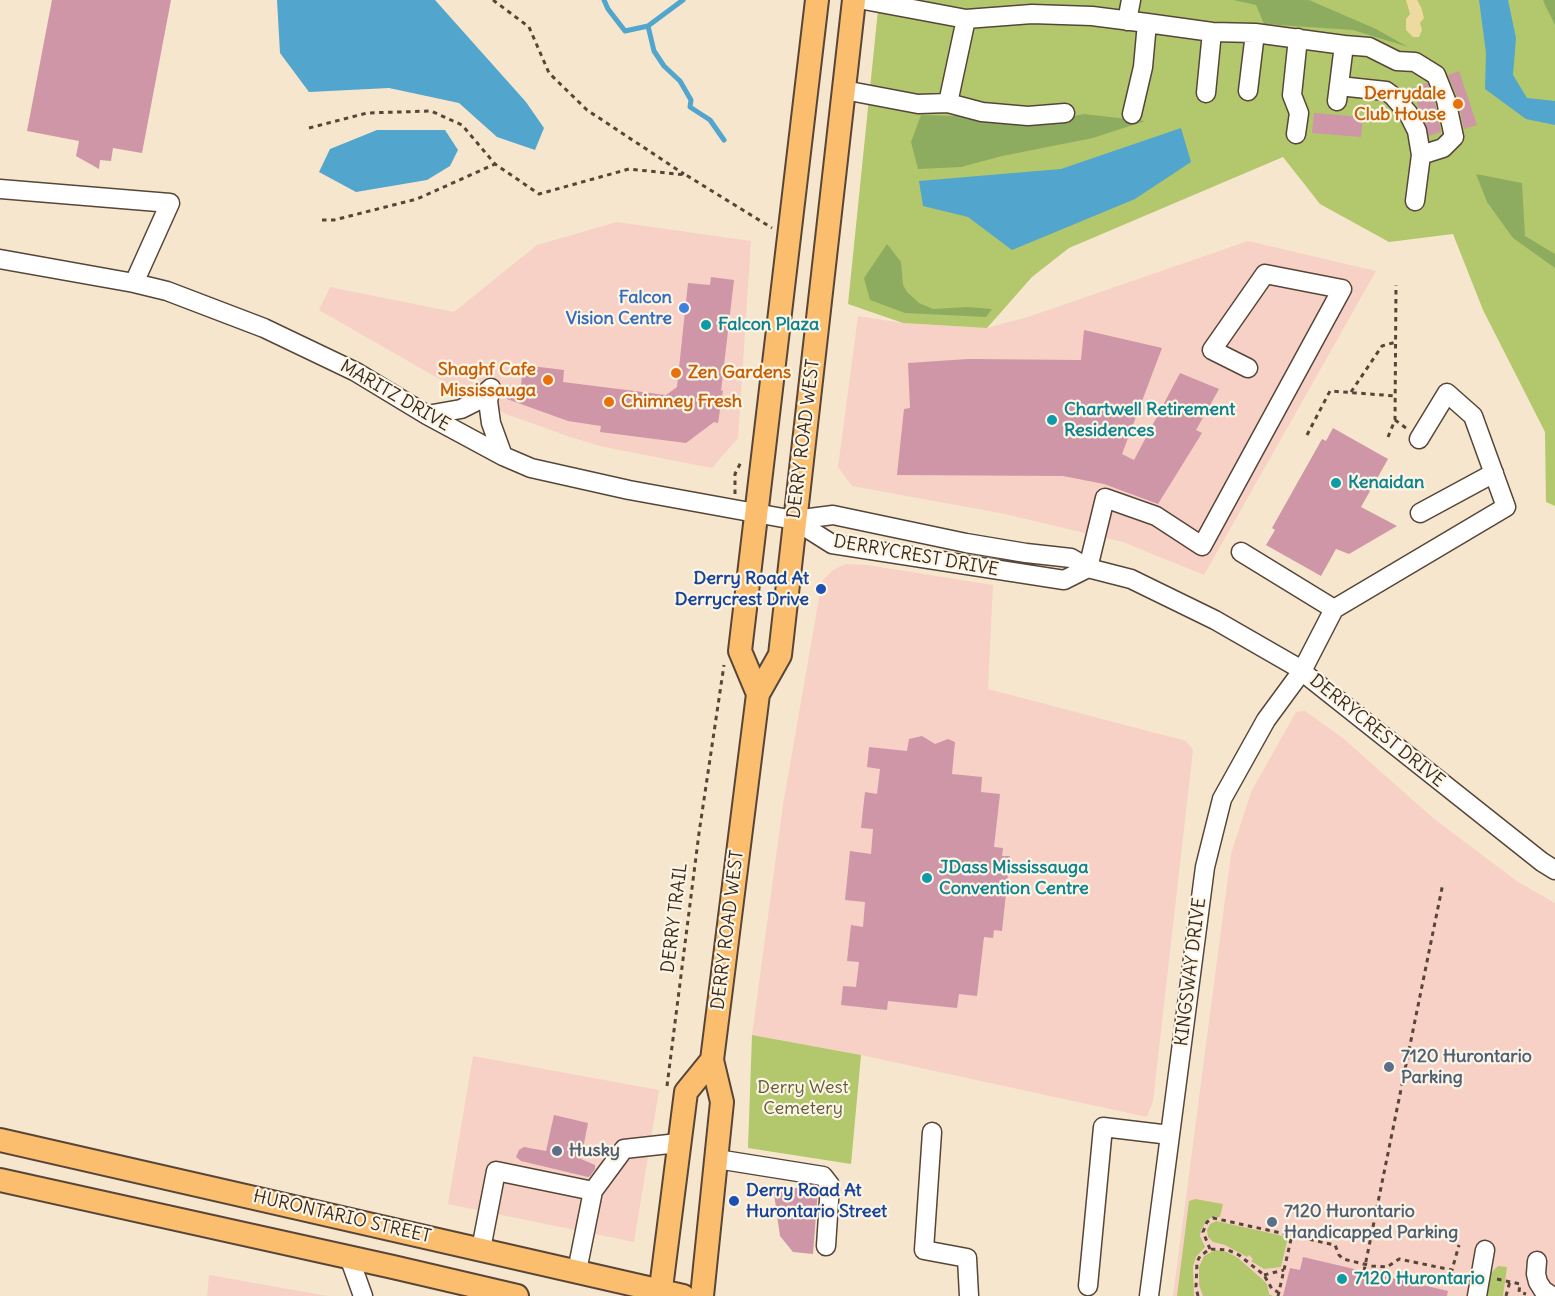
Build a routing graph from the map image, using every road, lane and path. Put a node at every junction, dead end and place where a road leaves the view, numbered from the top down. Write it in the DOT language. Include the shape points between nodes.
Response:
graph roads {
  1 [pos="493,0"];
  2 [pos="817,0"];
  3 [pos="854,0"];
  4 [pos="864,0"];
  5 [pos="1131,0"];
  6 [pos="966,19"];
  7 [pos="1127,21"];
  8 [pos="1147,23"];
  9 [pos="1212,32"];
  10 [pos="1255,33"];
  11 [pos="1298,38"];
  12 [pos="1344,45"];
  13 [pos="1397,61"];
  14 [pos="844,90"];
  15 [pos="1248,91"];
  16 [pos="1386,91"];
  17 [pos="1206,93"];
  18 [pos="948,103"];
  19 [pos="1065,113"];
  20 [pos="1132,114"];
  21 [pos="309,128"];
  22 [pos="1296,134"];
  23 [pos="1421,155"];
  24 [pos="495,164"];
  25 [pos="686,175"];
  26 [pos="0,189"];
  27 [pos="1415,201"];
  28 [pos="322,220"];
  29 [pos="790,240"];
  30 [pos="0,259"];
  31 [pos="134,283"];
  32 [pos="1396,285"];
  33 [pos="1396,342"];
  34 [pos="1248,368"];
  35 [pos="1351,393"];
  36 [pos="1396,396"];
  37 [pos="427,415"];
  38 [pos="1307,435"];
  39 [pos="1388,437"];
  40 [pos="1419,439"];
  41 [pos="503,456"];
  42 [pos="1494,473"];
  43 [pos="756,513"];
  44 [pos="1420,513"];
  45 [pos="794,520"];
  46 [pos="1240,552"];
  47 [pos="1088,568"];
  48 [pos="1334,609"];
  49 [pos="726,656"];
  50 [pos="1302,671"];
  51 [pos="758,694"];
  52 [pos="1555,870"];
  53 [pos="1443,883"];
  54 [pos="712,1060"];
  55 [pos="667,1087"];
  56 [pos="932,1132"];
  57 [pos="1170,1135"];
  58 [pos="0,1140"];
  59 [pos="678,1143"];
  60 [pos="717,1159"];
  61 [pos="0,1180"];
  62 [pos="593,1191"];
  63 [pos="1292,1235"];
  64 [pos="1459,1245"];
  65 [pos="826,1246"];
  66 [pos="481,1249"];
  67 [pos="1210,1249"];
  68 [pos="1485,1250"];
  69 [pos="349,1257"];
  70 [pos="1537,1262"];
  71 [pos="1364,1263"];
  72 [pos="1284,1270"];
  73 [pos="1364,1271"];
  74 [pos="577,1272"];
  75 [pos="1264,1275"];
  76 [pos="1480,1276"];
  77 [pos="1510,1281"];
  78 [pos="1088,1286"];
  79 [pos="660,1294"];
  80 [pos="1278,1294"];
  81 [pos="363,1296"];
  82 [pos="517,1296"];
  83 [pos="683,1296"];
  84 [pos="702,1296"];
  85 [pos="969,1296"];
  86 [pos="1149,1296"];
  87 [pos="1198,1296"];
  88 [pos="1477,1296"];
  89 [pos="1506,1296"];
  90 [pos="1531,1296"];
  91 [pos="1552,1296"];
  1 -- 25 [label="path" via="529,27 549,73 587,110"];
  2 -- 29 [label="main road, DERRY ROAD WEST"];
  3 -- 14 [label="main road, DERRY ROAD WEST"];
  4 -- 6 [label="street"];
  5 -- 7 [label="street"];
  6 -- 7 [label="street" via="1032,14"];
  6 -- 18 [label="street"];
  7 -- 8 [label="street"];
  8 -- 9 [label="street"];
  8 -- 20 [label="street" via="1143,67"];
  9 -- 10 [label="street"];
  9 -- 17 [label="street"];
  10 -- 11 [label="street"];
  10 -- 15 [label="street"];
  11 -- 12 [label="street"];
  11 -- 22 [label="street" via="1292,95 1299,113"];
  12 -- 13 [label="street" via="1369,47"];
  12 -- 16 [label="street" via="1338,94"];
  13 -- 16 [label="street"];
  13 -- 23 [label="street" via="1415,62 1436,75 1446,100 1454,136 1443,148"];
  14 -- 18 [label="street" via="918,104"];
  14 -- 45 [label="main road, DERRY ROAD WEST"];
  16 -- 23 [label="street" via="1408,113 1417,131"];
  18 -- 19 [label="street" via="982,112 1028,116"];
  21 -- 24 [label="path" via="367,112 431,111 462,125"];
  23 -- 27 [label="street"];
  24 -- 25 [label="path" via="539,194 629,169"];
  24 -- 28 [label="path" via="417,199"];
  25 -- 29 [label="path"];
  26 -- 31 [label="street" via="170,202"];
  29 -- 43 [label="main road, DERRY ROAD WEST"];
  30 -- 31 [label="street, MARITZ DRIVE"];
  31 -- 37 [label="street, MARITZ DRIVE" via="167,291 264,328 356,372"];
  32 -- 33 [label="path"];
  33 -- 35 [label="path" via="1382,346"];
  33 -- 36 [label="path"];
  34 -- 47 [label="street" via="1212,350 1264,274 1342,289 1202,546 1156,516 1105,498"];
  35 -- 36 [label="path"];
  35 -- 38 [label="path" via="1330,391"];
  36 -- 39 [label="path" via="1395,420"];
  37 -- 41 [label="street, MARITZ DRIVE"];
  37 -- 41 [label="street" via="461,409 491,388 491,423"];
  40 -- 42 [label="street" via="1447,393 1473,417"];
  41 -- 43 [label="street, MARITZ DRIVE" via="567,477"];
  42 -- 44 [label="street"];
  42 -- 48 [label="street" via="1506,507"];
  43 -- 45 [label="street, MARITZ DRIVE"];
  43 -- 51 [label="main road, DERRY ROAD WEST" via="740,651"];
  45 -- 47 [label="street, DERRYCREST DRIVE" via="833,515 986,546 1071,558"];
  45 -- 47 [label="street, DERRYCREST DRIVE" via="832,544 1064,580"];
  45 -- 51 [label="main road, DERRY ROAD WEST" via="780,655"];
  46 -- 48 [label="street"];
  47 -- 50 [label="street, DERRYCREST DRIVE" via="1131,579 1215,620"];
  48 -- 50 [label="street, KINGSWAY DRIVE"];
  49 -- 55 [label="path, DERRY TRAIL"];
  50 -- 52 [label="street, DERRYCREST DRIVE"];
  50 -- 57 [label="street, KINGSWAY DRIVE" via="1266,720 1222,799 1205,867"];
  51 -- 54 [label="main road, DERRY ROAD WEST"];
  53 -- 71 [label="path"];
  54 -- 59 [label="main road" via="686,1092"];
  54 -- 60 [label="main road, DERRY ROAD WEST" via="722,1102"];
  56 -- 85 [label="street" via="924,1250 967,1258"];
  57 -- 78 [label="street" via="1103,1127"];
  57 -- 86 [label="street, KINGSWAY DRIVE"];
  58 -- 66 [label="main road, HURONTARIO STREET"];
  59 -- 62 [label="street" via="624,1149"];
  59 -- 79 [label="main road"];
  60 -- 65 [label="street" via="823,1176 830,1185"];
  60 -- 84 [label="main road, DERRY ROAD WEST"];
  61 -- 69 [label="main road, HURONTARIO STREET"];
  62 -- 66 [label="street" via="496,1172"];
  62 -- 74 [label="street"];
  63 -- 67 [label="path" via="1213,1218 1203,1232"];
  63 -- 71 [label="path" via="1335,1245 1343,1259"];
  63 -- 72 [label="path"];
  64 -- 71 [label="path" via="1452,1270 1399,1259 1387,1267"];
  66 -- 74 [label="main road, HURONTARIO STREET"];
  67 -- 75 [label="path" via="1239,1255"];
  67 -- 87 [label="path" via="1197,1262"];
  68 -- 76 [label="street"];
  69 -- 81 [label="street"];
  69 -- 82 [label="main road, HURONTARIO STREET"];
  70 -- 91 [label="street" via="1538,1282"];
  71 -- 73 [label="path"];
  72 -- 75 [label="path"];
  72 -- 80 [label="path"];
  74 -- 79 [label="main road, HURONTARIO STREET"];
  75 -- 80 [label="path"];
  76 -- 77 [label="path"];
  76 -- 88 [label="street"];
  77 -- 89 [label="path"];
  77 -- 90 [label="path" via="1520,1284 1519,1292"];
  79 -- 83 [label="main road, HURONTARIO STREET"];
}
